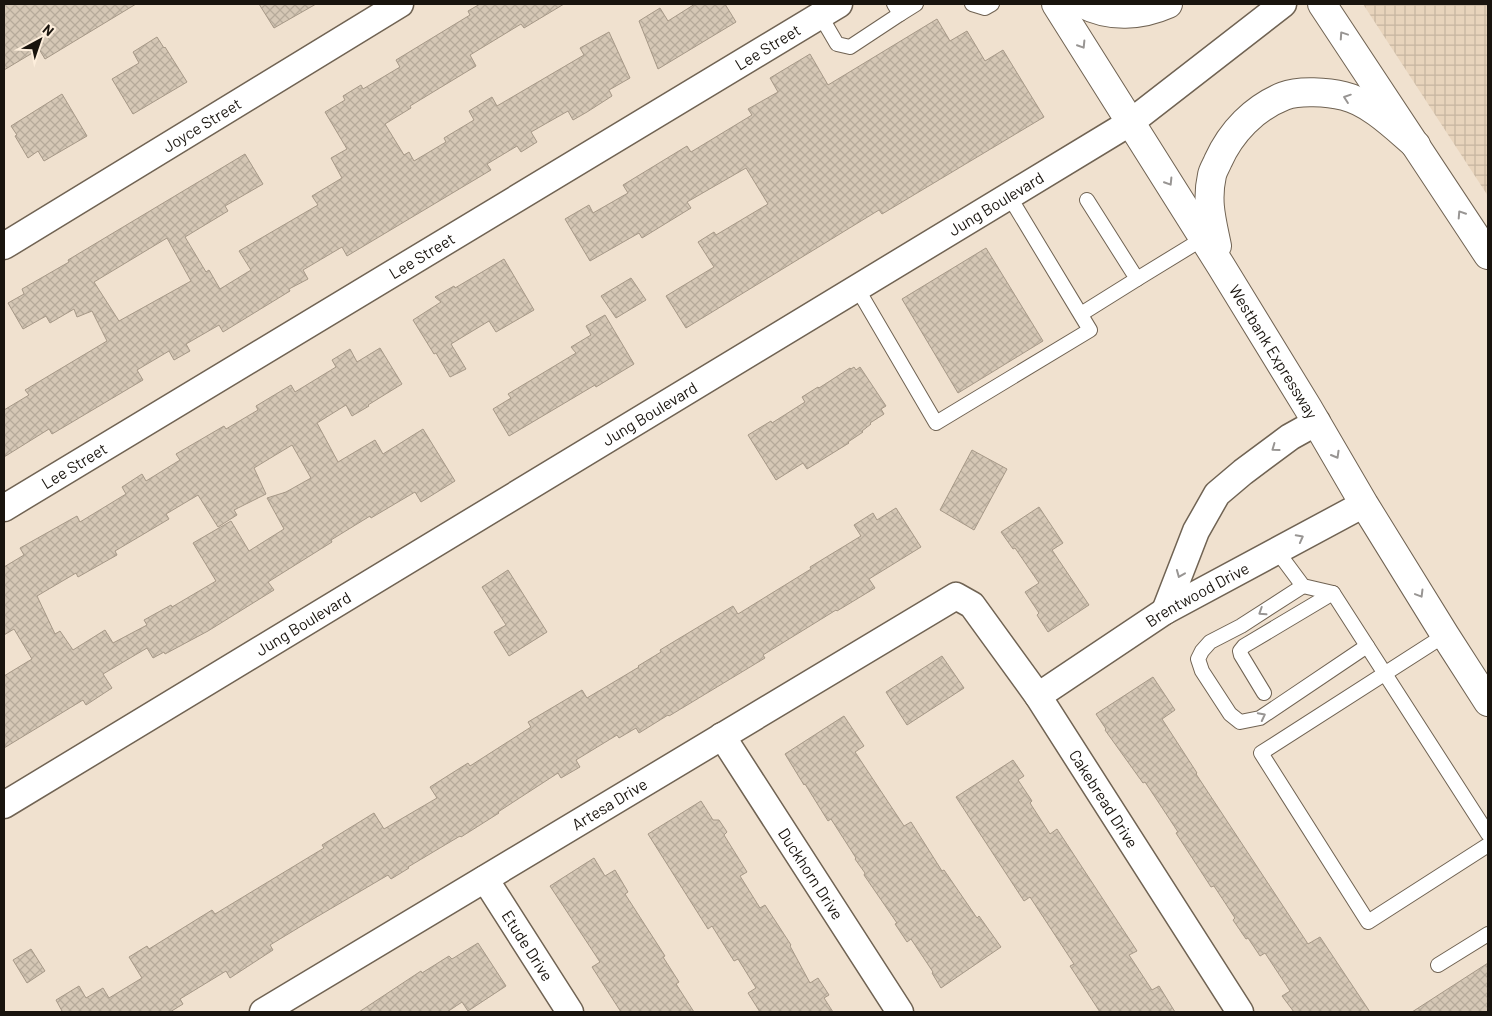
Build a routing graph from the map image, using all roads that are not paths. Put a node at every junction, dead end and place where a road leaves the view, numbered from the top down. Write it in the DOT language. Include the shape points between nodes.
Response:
graph roads {
  1 [pos="400,4"];
  2 [pos="916,4"];
  3 [pos="972,4"];
  4 [pos="992,4"];
  5 [pos="1056,4"];
  6 [pos="1083,4"];
  7 [pos="1168,4"];
  8 [pos="1284,4"];
  9 [pos="1322,4"];
  10 [pos="897,9"];
  11 [pos="830,10"];
  12 [pos="1131,122"];
  13 [pos="1416,145"];
  14 [pos="1009,196"];
  15 [pos="1087,200"];
  16 [pos="1204,238"];
  17 [pos="4,246"];
  18 [pos="1488,255"];
  19 [pos="1221,266"];
  20 [pos="1137,279"];
  21 [pos="857,288"];
  22 [pos="1081,314"];
  23 [pos="1317,422"];
  24 [pos="1364,504"];
  25 [pos="4,508"];
  26 [pos="1277,551"];
  27 [pos="1303,586"];
  28 [pos="1333,593"];
  29 [pos="956,596"];
  30 [pos="1165,611"];
  31 [pos="1445,635"];
  32 [pos="1367,646"];
  33 [pos="1385,673"];
  34 [pos="1264,693"];
  35 [pos="1038,696"];
  36 [pos="1488,702"];
  37 [pos="722,736"];
  38 [pos="4,806"];
  39 [pos="1488,834"];
  40 [pos="1488,845"];
  41 [pos="485,879"];
  42 [pos="1488,934"];
  43 [pos="1438,965"];
  44 [pos="263,1012"];
  45 [pos="570,1012"];
  46 [pos="900,1012"];
  47 [pos="1240,1012"];
  1 -- 17 [label="street, Joyce Street"];
  2 -- 10 [label="lane"];
  3 -- 4 [label="lane" via="985,8"];
  5 -- 12 [label="highway, Westbank Expressway, one-way"];
  6 -- 7 [label="highway" via="1119,14 1140,13"];
  8 -- 12 [label="street, Jung Boulevard"];
  13 -- 9 [label="highway, one-way"];
  10 -- 11 [label="lane" via="850,47 837,44"];
  11 -- 25 [label="street, Lee Street"];
  12 -- 14 [label="street, Jung Boulevard"];
  12 -- 16 [label="highway, Westbank Expressway, one-way"];
  18 -- 13 [label="highway, one-way"];
  13 -- 19 [label="highway, one-way" via="1373,109 1345,96 1310,92 1285,96 1258,110 1225,145 1212,174 1209,207"];
  14 -- 21 [label="street, Jung Boulevard"];
  14 -- 22 [label="lane"];
  15 -- 20 [label="lane"];
  16 -- 19 [label="highway, Westbank Expressway"];
  16 -- 20 [label="lane"];
  19 -- 23 [label="highway, Westbank Expressway"];
  20 -- 22 [label="lane"];
  21 -- 22 [label="lane" via="936,422 1090,330"];
  21 -- 38 [label="street, Jung Boulevard"];
  23 -- 24 [label="highway, Westbank Expressway, one-way"];
  23 -- 30 [label="street, one-way" via="1290,437 1217,494 1196,532"];
  26 -- 24 [label="street, Brentwood Drive, one-way"];
  24 -- 31 [label="highway, Westbank Expressway, one-way"];
  26 -- 27 [label="lane"];
  26 -- 30 [label="street, Brentwood Drive"];
  27 -- 28 [label="lane"];
  27 -- 32 [label="lane, one-way" via="1210,642 1198,659 1202,671 1230,714 1240,722 1260,718"];
  28 -- 32 [label="lane"];
  28 -- 34 [label="lane" via="1240,650"];
  29 -- 35 [label="street, Cakebread Drive" via="972,605"];
  29 -- 37 [label="street, Artesa Drive"];
  30 -- 35 [label="street, Brentwood Drive"];
  31 -- 33 [label="lane"];
  31 -- 36 [label="highway, Westbank Expressway"];
  32 -- 33 [label="lane"];
  33 -- 39 [label="lane"];
  33 -- 40 [label="lane" via="1260,753 1368,922"];
  35 -- 47 [label="street, Cakebread Drive"];
  37 -- 41 [label="street, Artesa Drive"];
  37 -- 46 [label="street, Duckhorn Drive"];
  41 -- 44 [label="street, Artesa Drive"];
  41 -- 45 [label="street, Etude Drive"];
  42 -- 43 [label="lane"];
}
